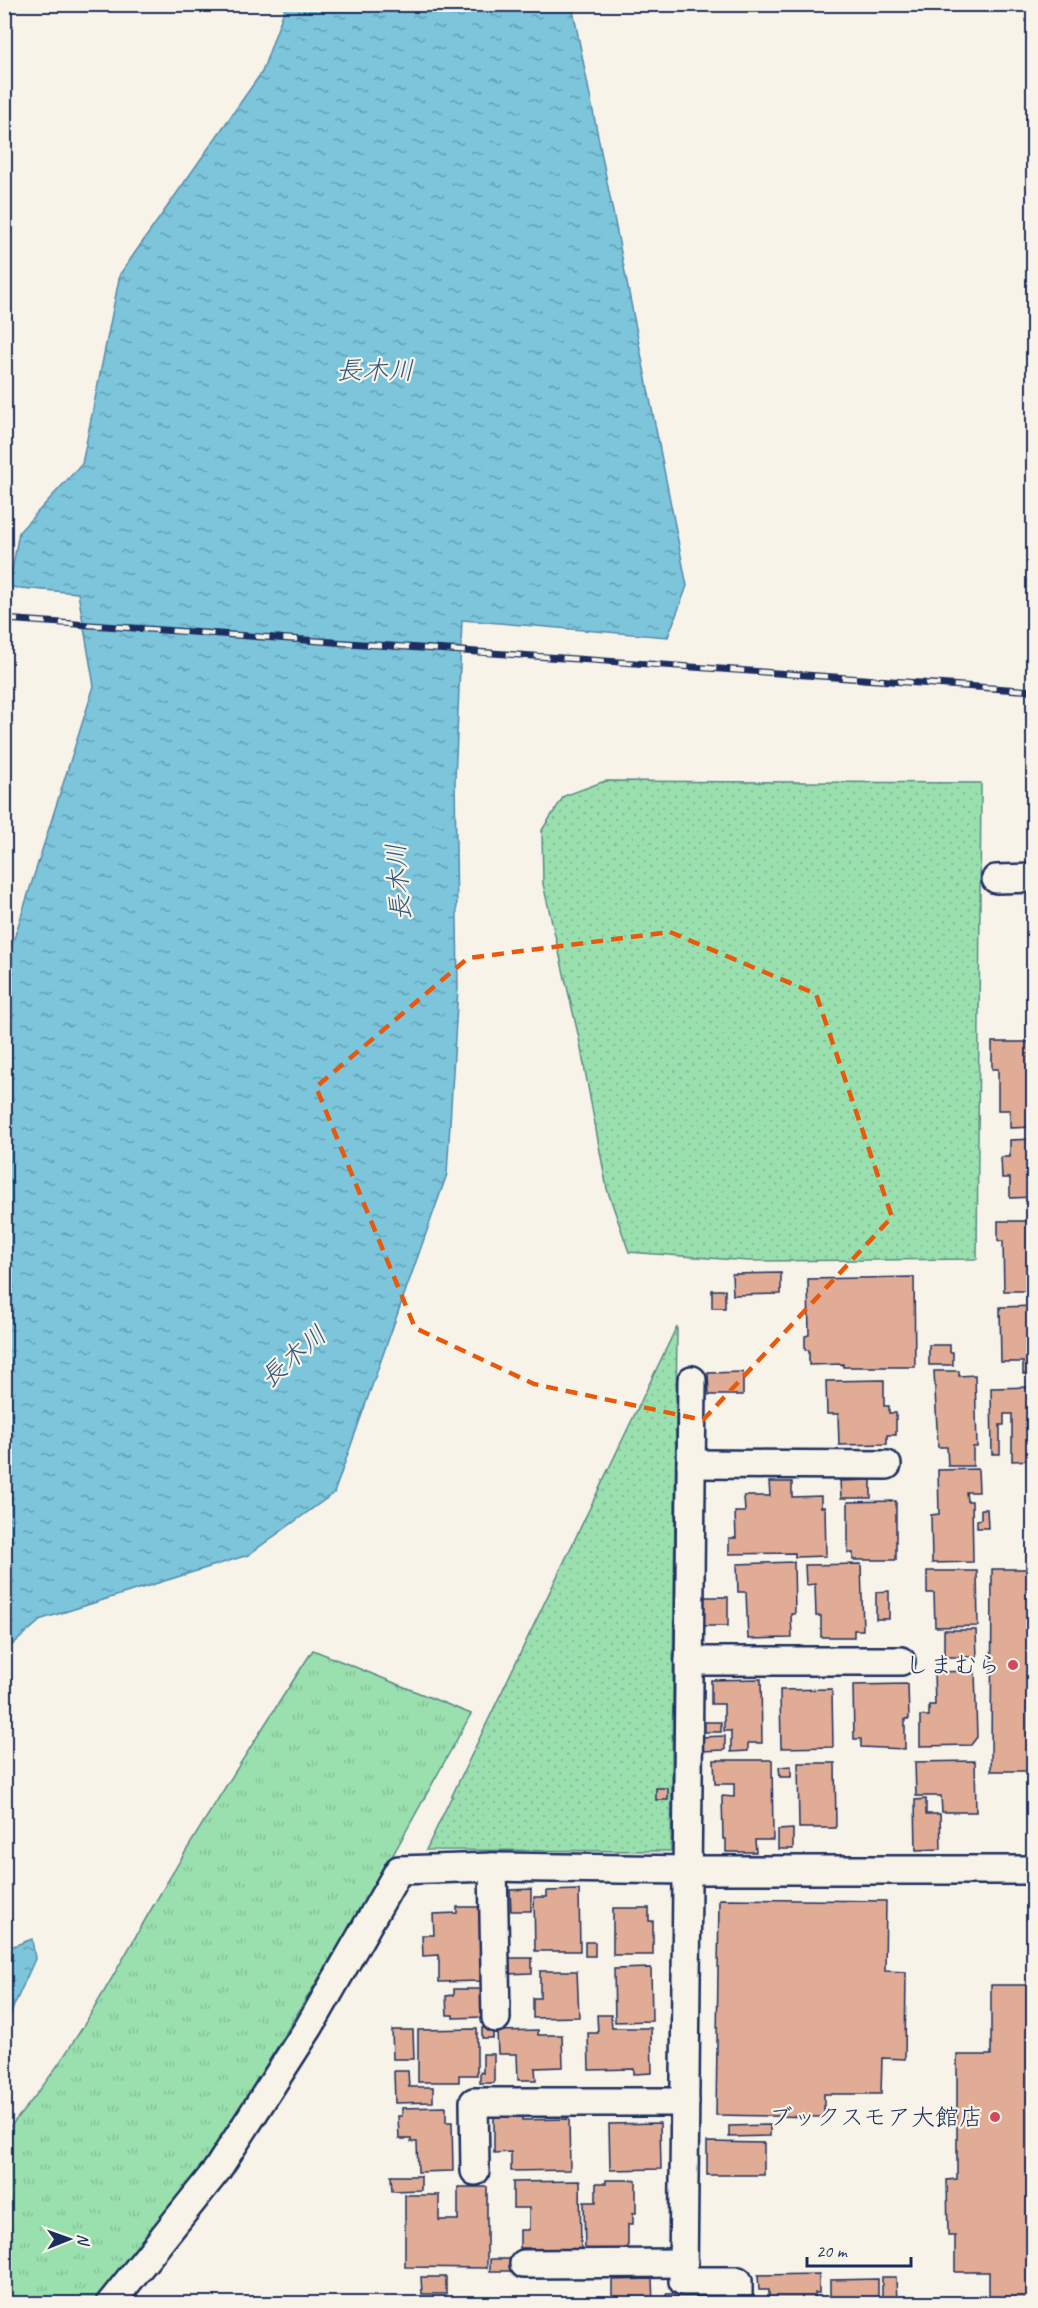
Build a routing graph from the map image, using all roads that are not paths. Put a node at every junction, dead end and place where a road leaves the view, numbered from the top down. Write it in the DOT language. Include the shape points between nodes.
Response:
graph roads {
  1 [pos="1034,878"];
  2 [pos="996,879"];
  3 [pos="692,1380"];
  4 [pos="691,1464"];
  5 [pos="887,1465"];
  6 [pos="688,1661"];
  7 [pos="901,1661"];
  8 [pos="493,1867"];
  9 [pos="686,1870"];
  10 [pos="1034,1870"];
  11 [pos="496,2018"];
  12 [pos="685,2102"];
  13 [pos="475,2172"];
  14 [pos="684,2263"];
  15 [pos="524,2264"];
  16 [pos="111,2304"];
  17 [pos="738,2304"];
  1 -- 2 [label="street"];
  3 -- 4 [label="street"];
  4 -- 5 [label="street"];
  4 -- 6 [label="street"];
  6 -- 7 [label="street"];
  6 -- 9 [label="street"];
  8 -- 9 [label="street"];
  8 -- 11 [label="street"];
  8 -- 16 [label="street" via="399,1870 309,2026 217,2170"];
  9 -- 10 [label="street"];
  9 -- 12 [label="street"];
  12 -- 13 [label="street" via="474,2102"];
  12 -- 14 [label="street"];
  14 -- 15 [label="street"];
  14 -- 17 [label="street" via="683,2281 738,2281"];
}
